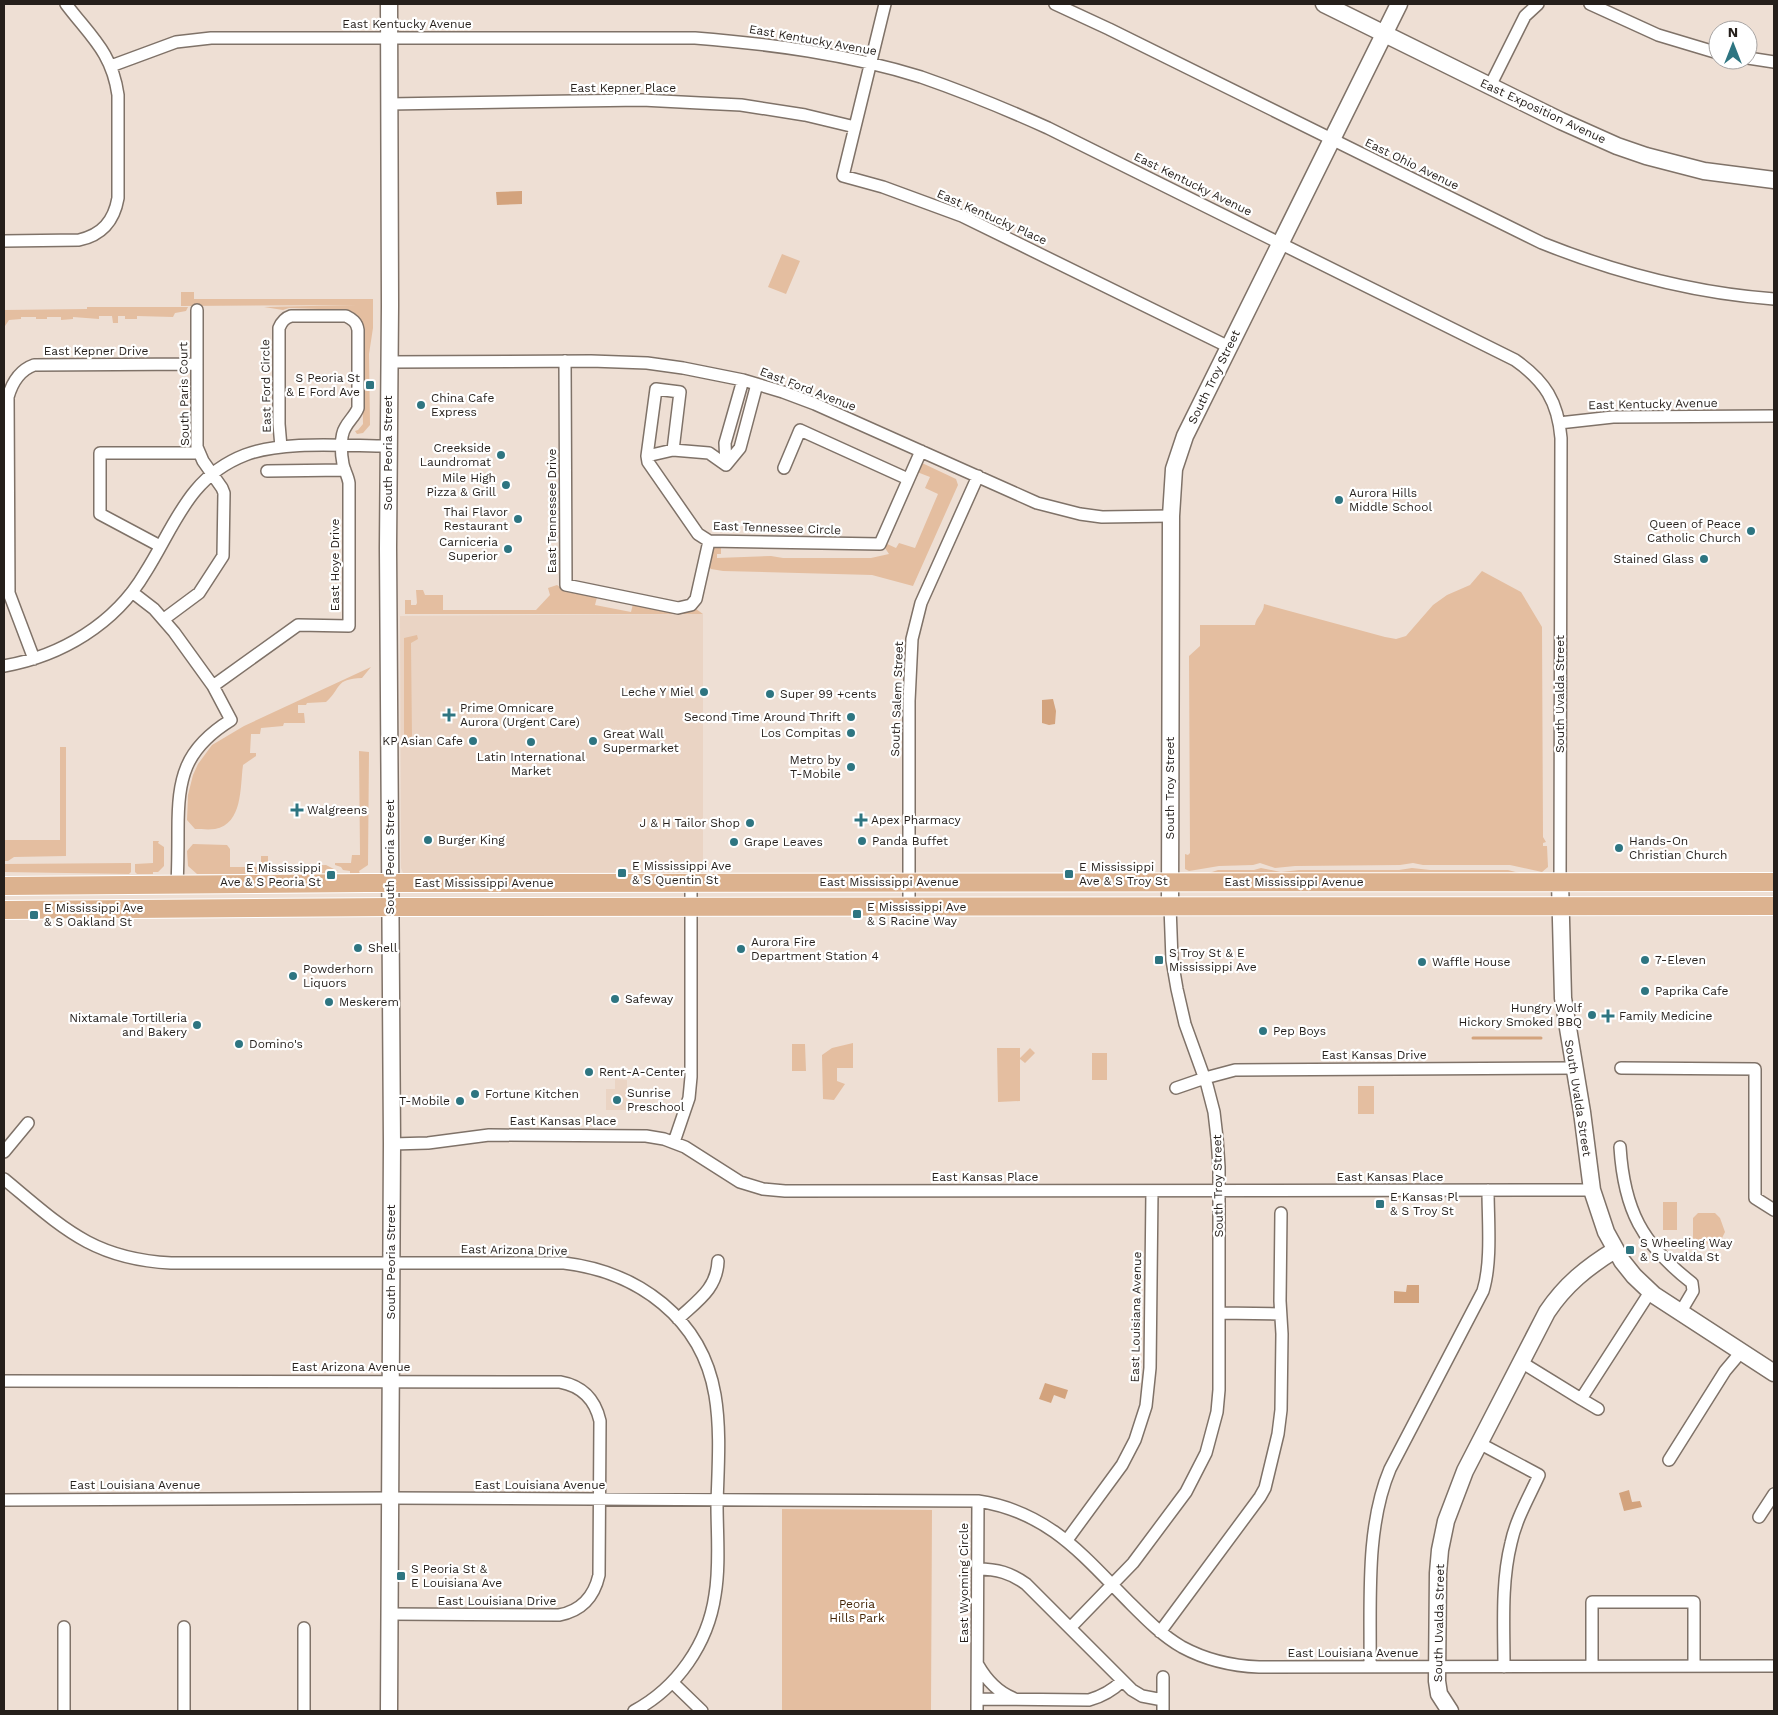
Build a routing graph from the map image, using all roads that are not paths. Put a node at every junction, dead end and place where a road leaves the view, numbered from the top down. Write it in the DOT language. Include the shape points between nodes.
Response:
graph roads {
  1 [pos="66,4"];
  2 [pos="389,4"];
  3 [pos="885,4"];
  4 [pos="1055,4"];
  5 [pos="1324,4"];
  6 [pos="1399,4"];
  7 [pos="1538,4"];
  8 [pos="1590,4"];
  9 [pos="1385,34"];
  10 [pos="389,38"];
  11 [pos="1708,50"];
  12 [pos="1758,60"];
  13 [pos="1774,62"];
  14 [pos="871,64"];
  15 [pos="111,66"];
  16 [pos="1490,86"];
  17 [pos="389,104"];
  18 [pos="855,127"];
  19 [pos="1332,140"];
  20 [pos="1774,180"];
  21 [pos="4,241"];
  22 [pos="1280,243"];
  23 [pos="1774,298"];
  24 [pos="197,310"];
  25 [pos="1229,347"];
  26 [pos="565,361"];
  27 [pos="388,362"];
  28 [pos="197,364"];
  29 [pos="743,380"];
  30 [pos="757,384"];
  31 [pos="1774,416"];
  32 [pos="1560,422"];
  33 [pos="342,446"];
  34 [pos="388,446"];
  35 [pos="281,447"];
  36 [pos="673,450"];
  37 [pos="921,451"];
  38 [pos="199,453"];
  39 [pos="647,456"];
  40 [pos="726,465"];
  41 [pos="784,468"];
  42 [pos="345,470"];
  43 [pos="267,471"];
  44 [pos="212,474"];
  45 [pos="978,476"];
  46 [pos="908,479"];
  47 [pos="1171,516"];
  48 [pos="709,541"];
  49 [pos="160,546"];
  50 [pos="132,592"];
  51 [pos="164,619"];
  52 [pos="34,658"];
  53 [pos="4,666"];
  54 [pos="213,686"];
  55 [pos="1560,881"];
  56 [pos="908,882"];
  57 [pos="1170,882"];
  58 [pos="1774,882"];
  59 [pos="390,883"];
  60 [pos="691,883"];
  61 [pos="177,884"];
  62 [pos="4,886"];
  63 [pos="1560,905"];
  64 [pos="909,906"];
  65 [pos="1170,906"];
  66 [pos="1774,906"];
  67 [pos="390,907"];
  68 [pos="691,907"];
  69 [pos="82,909"];
  70 [pos="4,910"];
  71 [pos="1575,1068"];
  72 [pos="1621,1068"];
  73 [pos="1205,1078"];
  74 [pos="1176,1088"];
  75 [pos="28,1123"];
  76 [pos="674,1142"];
  77 [pos="392,1144"];
  78 [pos="1620,1147"];
  79 [pos="4,1152"];
  80 [pos="4,1180"];
  81 [pos="1152,1190"];
  82 [pos="1219,1190"];
  83 [pos="1488,1190"];
  84 [pos="1592,1190"];
  85 [pos="1774,1210"];
  86 [pos="1281,1213"];
  87 [pos="1615,1250"];
  88 [pos="718,1260"];
  89 [pos="391,1262"];
  90 [pos="1650,1292"];
  91 [pos="1219,1313"];
  92 [pos="1280,1314"];
  93 [pos="1680,1314"];
  94 [pos="678,1319"];
  95 [pos="1740,1352"];
  96 [pos="1521,1362"];
  97 [pos="1774,1373"];
  98 [pos="391,1380"];
  99 [pos="4,1382"];
  100 [pos="1581,1399"];
  101 [pos="1598,1410"];
  102 [pos="1479,1443"];
  103 [pos="1669,1460"];
  104 [pos="1774,1494"];
  105 [pos="390,1498"];
  106 [pos="4,1500"];
  107 [pos="600,1500"];
  108 [pos="718,1500"];
  109 [pos="978,1501"];
  110 [pos="1759,1517"];
  111 [pos="1067,1540"];
  112 [pos="978,1569"];
  113 [pos="1113,1586"];
  114 [pos="390,1614"];
  115 [pos="64,1627"];
  116 [pos="184,1627"];
  117 [pos="304,1628"];
  118 [pos="1070,1628"];
  119 [pos="1160,1632"];
  120 [pos="978,1665"];
  121 [pos="1504,1666"];
  122 [pos="1592,1666"];
  123 [pos="1694,1666"];
  124 [pos="1774,1666"];
  125 [pos="1370,1667"];
  126 [pos="1437,1667"];
  127 [pos="1163,1677"];
  128 [pos="1122,1681"];
  129 [pos="672,1682"];
  130 [pos="978,1699"];
  131 [pos="1017,1699"];
  132 [pos="1163,1706"];
  133 [pos="64,1711"];
  134 [pos="184,1711"];
  135 [pos="304,1711"];
  136 [pos="389,1711"];
  137 [pos="634,1711"];
  138 [pos="702,1711"];
  139 [pos="977,1711"];
  140 [pos="1450,1711"];
  1 -- 15 [label="street" via="103,50"];
  2 -- 10 [label="street, South Peoria Street"];
  3 -- 14 [label="street, East Kentucky Place"];
  4 -- 19 [label="street, East Ohio Avenue"];
  5 -- 9 [label="street, East Exposition Avenue"];
  6 -- 9 [label="street, South Troy Street"];
  7 -- 16 [label="street" via="1526,16"];
  8 -- 11 [label="street" via="1658,35"];
  9 -- 16 [label="street, East Exposition Avenue"];
  9 -- 19 [label="street, South Troy Street"];
  10 -- 14 [label="street, East Kentucky Avenue" via="695,38 790,47"];
  10 -- 15 [label="street, East Kentucky Avenue" via="192,40 160,47"];
  10 -- 17 [label="street, South Peoria Street"];
  12 -- 13 [label="street"];
  14 -- 18 [label="street, East Kentucky Place"];
  14 -- 22 [label="street, East Kentucky Avenue" via="919,77 1003,108"];
  15 -- 21 [label="street" via="118,95 118,198 111,220 96,235 78,240"];
  16 -- 20 [label="street, East Exposition Avenue" via="1589,134 1646,156 1704,171"];
  17 -- 18 [label="street, East Kepner Place" via="642,100 741,105"];
  17 -- 27 [label="street, South Peoria Street"];
  18 -- 25 [label="street, East Kentucky Place" via="843,176 962,216"];
  19 -- 22 [label="street, South Troy Street"];
  19 -- 23 [label="street, East Ohio Avenue" via="1508,227 1576,256 1681,286"];
  22 -- 25 [label="street, South Troy Street"];
  22 -- 32 [label="street, East Kentucky Avenue" via="1516,360 1546,389"];
  24 -- 28 [label="street, South Paris Court"];
  25 -- 47 [label="street, South Troy Street" via="1180,448 1172,480"];
  26 -- 27 [label="street, East Ford Avenue"];
  26 -- 29 [label="street, East Ford Avenue" via="647,363"];
  26 -- 48 [label="street, East Tennessee Drive" via="566,585 678,608 691,605 696,599"];
  27 -- 34 [label="street, South Peoria Street"];
  28 -- 38 [label="street, South Paris Court"];
  28 -- 52 [label="street, East Kepner Drive" via="34,365 21,372 10,389 9,593"];
  29 -- 30 [label="street, East Ford Avenue"];
  29 -- 40 [label="street" via="724,443"];
  30 -- 37 [label="street, East Ford Avenue" via="815,404"];
  30 -- 40 [label="street" via="740,448"];
  31 -- 32 [label="street, East Kentucky Avenue" via="1613,416"];
  32 -- 55 [label="street, South Uvalda Street"];
  33 -- 34 [label="street"];
  33 -- 35 [label="street"];
  33 -- 35 [label="street, East Ford Circle" via="343,431 358,408 358,327 346,316 292,316 286,318 279,328"];
  33 -- 42 [label="street, East Hoye Drive"];
  34 -- 59 [label="street, South Peoria Street"];
  35 -- 44 [label="street" via="246,454"];
  36 -- 39 [label="street"];
  36 -- 39 [label="street" via="680,392 656,389"];
  36 -- 40 [label="street" via="709,453"];
  37 -- 45 [label="street, East Ford Avenue"];
  37 -- 46 [label="street, East Tennessee Circle"];
  38 -- 44 [label="street, South Paris Court"];
  38 -- 49 [label="street" via="100,453 100,514"];
  39 -- 48 [label="street, East Tennessee Circle" via="698,534"];
  41 -- 46 [label="street" via="800,430"];
  42 -- 43 [label="street"];
  42 -- 54 [label="street, East Hoye Drive" via="349,483 349,626 298,625"];
  44 -- 49 [label="street" via="188,498"];
  44 -- 51 [label="street" via="224,493 224,556 199,593"];
  45 -- 47 [label="street, East Ford Avenue" via="1037,503 1080,514"];
  45 -- 56 [label="street, South Salem Street" via="921,603 912,639 908,710"];
  46 -- 48 [label="street, East Tennessee Circle" via="880,544"];
  47 -- 57 [label="street, South Troy Street"];
  49 -- 50 [label="street"];
  50 -- 51 [label="street"];
  50 -- 52 [label="street" via="85,635"];
  51 -- 54 [label="street"];
  52 -- 53 [label="street"];
  54 -- 61 [label="street" via="232,720 207,737 189,761 182,778 178,806"];
  55 -- 57 [label="main road, East Mississippi Avenue"];
  55 -- 58 [label="main road, East Mississippi Avenue"];
  55 -- 63 [label="street, South Uvalda Street"];
  56 -- 57 [label="main road, East Mississippi Avenue"];
  56 -- 60 [label="main road, East Mississippi Avenue"];
  56 -- 64 [label="street, South Salem Street"];
  57 -- 65 [label="street, South Troy Street"];
  59 -- 60 [label="main road, East Mississippi Avenue"];
  59 -- 61 [label="main road, East Mississippi Avenue"];
  59 -- 67 [label="street, South Peoria Street"];
  60 -- 68 [label="street"];
  61 -- 62 [label="main road, East Mississippi Avenue"];
  61 -- 69 [label="main road" via="176,893 172,896"];
  63 -- 65 [label="main road, East Mississippi Avenue"];
  63 -- 66 [label="main road, East Mississippi Avenue"];
  63 -- 71 [label="street, South Uvalda Street" via="1562,988"];
  64 -- 65 [label="main road, East Mississippi Avenue"];
  64 -- 68 [label="main road, East Mississippi Avenue"];
  65 -- 73 [label="street, South Troy Street" via="1172,960 1177,989"];
  67 -- 68 [label="main road, East Mississippi Avenue"];
  67 -- 69 [label="main road, East Mississippi Avenue"];
  67 -- 77 [label="street, South Peoria Street"];
  68 -- 76 [label="street" via="691,1076 689,1098"];
  69 -- 70 [label="main road, East Mississippi Avenue"];
  71 -- 73 [label="street, East Kansas Drive" via="1235,1070"];
  71 -- 84 [label="street, South Uvalda Street"];
  72 -- 85 [label="street" via="1756,1069 1755,1198"];
  73 -- 74 [label="street, East Kansas Drive"];
  73 -- 82 [label="street, South Troy Street" via="1216,1126"];
  75 -- 79 [label="street"];
  76 -- 77 [label="street, East Kansas Place" via="634,1136 489,1135"];
  76 -- 81 [label="street, East Kansas Place" via="740,1182 774,1190"];
  77 -- 89 [label="street, South Peoria Street"];
  78 -- 93 [label="street" via="1627,1195 1642,1230 1665,1260 1692,1283 1694,1291"];
  80 -- 89 [label="street, East Arizona Drive" via="78,1238 132,1259 171,1263"];
  81 -- 82 [label="street, East Kansas Place"];
  81 -- 111 [label="street, East Louisiana Avenue" via="1150,1368 1146,1406 1135,1440 1122,1465"];
  82 -- 83 [label="street, East Kansas Place"];
  82 -- 91 [label="street, South Troy Street"];
  83 -- 84 [label="street, East Kansas Place"];
  83 -- 125 [label="street" via="1488,1263 1483,1291 1390,1469 1381,1494 1370,1562"];
  84 -- 87 [label="street, South Uvalda Street" via="1600,1220"];
  86 -- 92 [label="street"];
  87 -- 90 [label="street"];
  87 -- 96 [label="street, South Uvalda Street" via="1583,1271 1560,1294"];
  88 -- 94 [label="street" via="712,1285"];
  89 -- 94 [label="street, East Arizona Drive" via="581,1265 630,1281"];
  89 -- 98 [label="street, South Peoria Street"];
  90 -- 93 [label="street"];
  90 -- 100 [label="street"];
  91 -- 92 [label="street"];
  91 -- 113 [label="street, South Troy Street" via="1219,1390 1206,1454 1186,1492 1144,1551"];
  92 -- 119 [label="street" via="1281,1416 1264,1488 1260,1498"];
  93 -- 95 [label="street"];
  94 -- 108 [label="street, East Arizona Drive" via="704,1360 714,1393 718,1426"];
  95 -- 97 [label="street"];
  95 -- 103 [label="street"];
  96 -- 100 [label="street"];
  96 -- 102 [label="street, South Uvalda Street"];
  98 -- 99 [label="street, East Arizona Avenue"];
  98 -- 105 [label="street, South Peoria Street"];
  98 -- 107 [label="street, East Arizona Avenue" via="560,1382 578,1387 593,1402 600,1421"];
  100 -- 101 [label="street"];
  102 -- 121 [label="street" via="1539,1475 1518,1520 1506,1566"];
  102 -- 126 [label="street, South Uvalda Street" via="1456,1491 1443,1535 1438,1572"];
  104 -- 110 [label="street"];
  105 -- 106 [label="street, East Louisiana Avenue"];
  105 -- 107 [label="street, East Louisiana Avenue"];
  105 -- 114 [label="street, South Peoria Street"];
  107 -- 108 [label="street, East Louisiana Avenue"];
  107 -- 114 [label="street, East Louisiana Drive" via="599,1576 592,1595 579,1608 559,1615"];
  108 -- 109 [label="street, East Louisiana Avenue"];
  108 -- 129 [label="street, East Arizona Drive" via="717,1571 712,1610 697,1649"];
  109 -- 111 [label="street, East Louisiana Avenue" via="1029,1515"];
  109 -- 112 [label="street, East Wyoming Circle"];
  111 -- 113 [label="street, East Louisiana Avenue"];
  112 -- 118 [label="street" via="1005,1572 1017,1578"];
  112 -- 120 [label="street, East Wyoming Circle"];
  113 -- 118 [label="street, South Troy Street"];
  113 -- 119 [label="street, East Louisiana Avenue"];
  114 -- 136 [label="street, South Peoria Street"];
  115 -- 133 [label="street"];
  116 -- 134 [label="street"];
  117 -- 135 [label="street"];
  118 -- 128 [label="street"];
  119 -- 125 [label="street, East Louisiana Avenue" via="1195,1654 1226,1664"];
  120 -- 130 [label="street, East Wyoming Circle"];
  120 -- 131 [label="street" via="998,1689"];
  121 -- 122 [label="street, East Louisiana Avenue"];
  121 -- 126 [label="street, East Louisiana Avenue"];
  122 -- 123 [label="street, East Louisiana Avenue"];
  122 -- 123 [label="street" via="1592,1602 1694,1602"];
  123 -- 124 [label="street, East Louisiana Avenue"];
  125 -- 126 [label="street, East Louisiana Avenue"];
  126 -- 140 [label="street, South Uvalda Street" via="1439,1694"];
  127 -- 132 [label="street"];
  128 -- 131 [label="street" via="1106,1694 1089,1700"];
  128 -- 132 [label="street"];
  129 -- 137 [label="street, East Arizona Drive"];
  129 -- 138 [label="street"];
  130 -- 131 [label="street"];
  130 -- 139 [label="street, East Wyoming Circle"];
}
